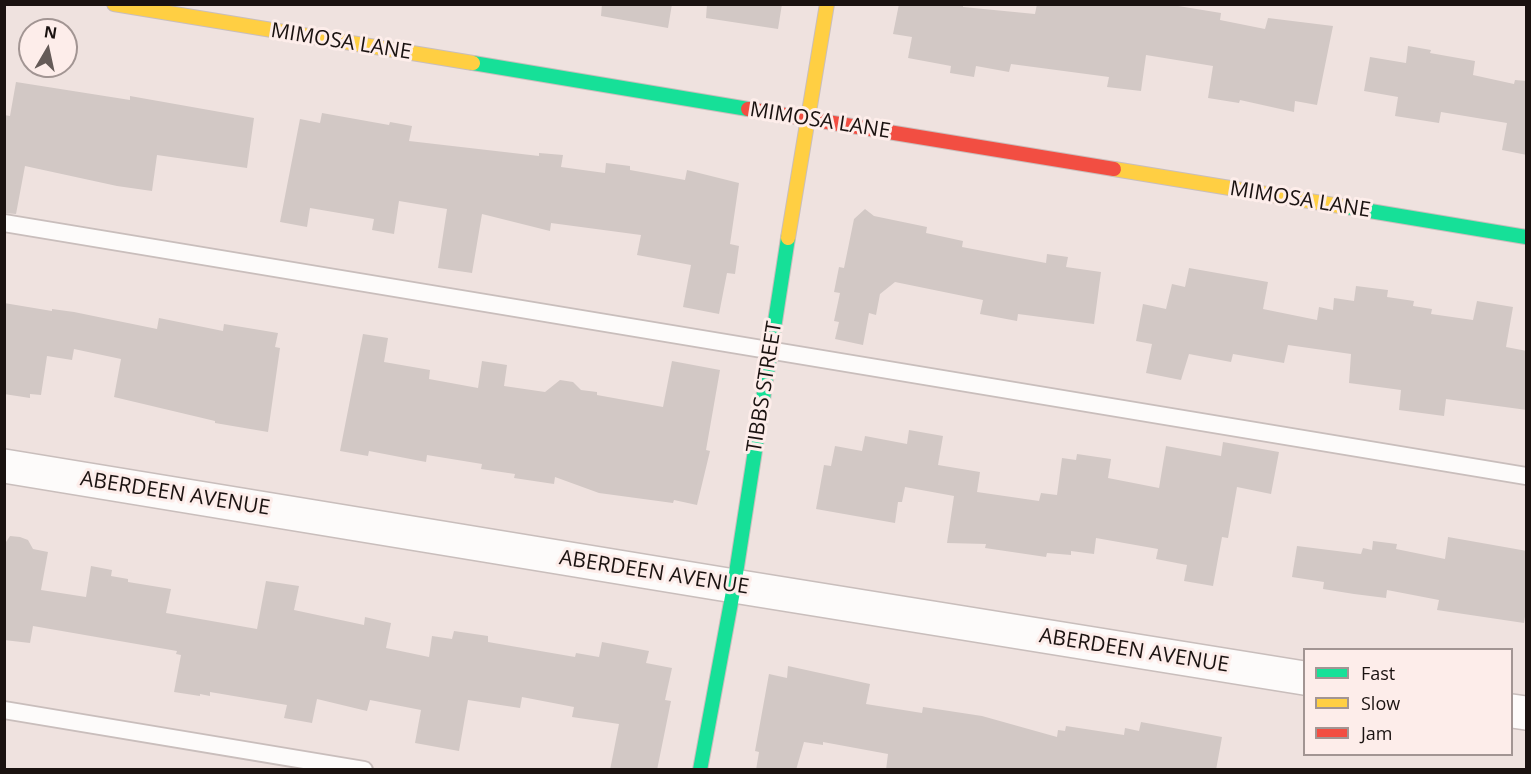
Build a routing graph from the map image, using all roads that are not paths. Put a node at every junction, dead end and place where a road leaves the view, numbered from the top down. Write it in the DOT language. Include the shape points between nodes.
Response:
graph roads {
  1 [pos="114,4"];
  2 [pos="826,4"];
  3 [pos="807,119"];
  4 [pos="4,223"];
  5 [pos="1527,237"];
  6 [pos="771,350"];
  7 [pos="4,466"];
  8 [pos="1527,476"];
  9 [pos="734,586"];
  10 [pos="1303,678"];
  11 [pos="4,710"];
  12 [pos="364,770"];
  13 [pos="700,770"];
  1 -- 3 [label="street, MIMOSA LANE"];
  2 -- 3 [label="street, TIBBS STREET"];
  3 -- 5 [label="street, MIMOSA LANE"];
  3 -- 6 [label="street, TIBBS STREET"];
  4 -- 6 [label="lane"];
  6 -- 8 [label="lane"];
  6 -- 9 [label="street, TIBBS STREET"];
  7 -- 9 [label="street, ABERDEEN AVENUE"];
  9 -- 10 [label="street, ABERDEEN AVENUE"];
  9 -- 13 [label="street, TIBBS STREET"];
  11 -- 12 [label="lane"];
}
